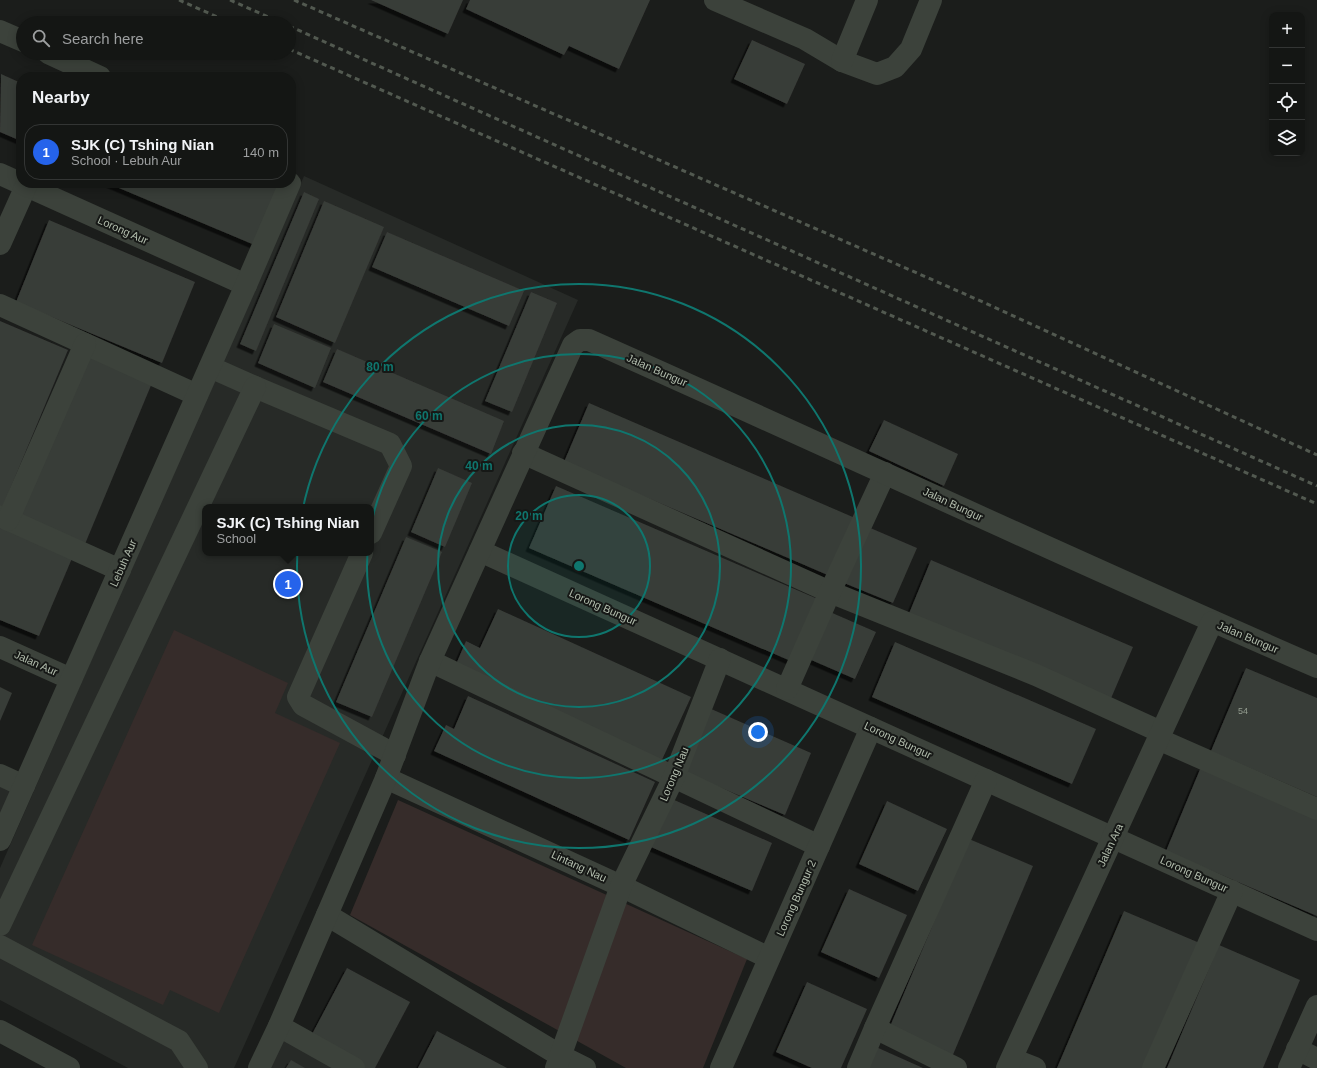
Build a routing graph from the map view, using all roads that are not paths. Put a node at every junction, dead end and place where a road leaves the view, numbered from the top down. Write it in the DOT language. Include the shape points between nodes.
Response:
graph roads {
  1 [pos="715,0"];
  2 [pos="867,0"];
  3 [pos="931,0"];
  4 [pos="63,60"];
  5 [pos="842,61"];
  6 [pos="89,72"];
  7 [pos="0,174"];
  8 [pos="16,181"];
  9 [pos="25,188"];
  10 [pos="30,188"];
  11 [pos="288,188"];
  12 [pos="0,244"];
  13 [pos="246,285"];
  14 [pos="0,305"];
  15 [pos="85,344"];
  16 [pos="210,367"];
  17 [pos="255,388"];
  18 [pos="198,395"];
  19 [pos="523,453"];
  20 [pos="885,473"];
  21 [pos="4,518"];
  22 [pos="374,526"];
  23 [pos="480,551"];
  24 [pos="361,556"];
  25 [pos="120,570"];
  26 [pos="830,592"];
  27 [pos="1212,622"];
  28 [pos="0,647"];
  29 [pos="720,659"];
  30 [pos="430,661"];
  31 [pos="1317,667"];
  32 [pos="71,680"];
  33 [pos="786,689"];
  34 [pos="871,728"];
  35 [pos="1160,736"];
  36 [pos="394,755"];
  37 [pos="0,775"];
  38 [pos="674,777"];
  39 [pos="386,778"];
  40 [pos="986,780"];
  41 [pos="24,786"];
  42 [pos="1317,809"];
  43 [pos="1113,837"];
  44 [pos="0,840"];
  45 [pos="819,846"];
  46 [pos="622,886"];
  47 [pos="1232,891"];
  48 [pos="327,915"];
  49 [pos="0,925"];
  50 [pos="1317,930"];
  51 [pos="0,946"];
  52 [pos="770,958"];
  53 [pos="1317,1006"];
  54 [pos="279,1026"];
  55 [pos="875,1028"];
  56 [pos="0,1031"];
  57 [pos="1293,1059"];
  58 [pos="1317,1059"];
  59 [pos="558,1062"];
  60 [pos="1009,1063"];
  61 [pos="69,1068"];
  62 [pos="197,1068"];
  63 [pos="259,1068"];
  64 [pos="354,1068"];
  65 [pos="585,1068"];
  66 [pos="721,1068"];
  67 [pos="858,1068"];
  68 [pos="956,1068"];
  69 [pos="1035,1068"];
  70 [pos="1153,1068"];
  1 -- 5 [label="street" via="805,39"];
  2 -- 5 [label="street"];
  3 -- 5 [label="street" via="911,49 895,67 877,74"];
  4 -- 6 [label="street"];
  7 -- 8 [label="street, Lorong Aur"];
  9 -- 12 [label="street"];
  10 -- 13 [label="street, Lorong Aur"];
  11 -- 13 [label="street, Lebuh Aur"];
  13 -- 16 [label="street, Lebuh Aur"];
  14 -- 15 [label="street"];
  15 -- 18 [label="street"];
  15 -- 21 [label="street"];
  16 -- 17 [label="street"];
  16 -- 18 [label="street, Lebuh Aur"];
  17 -- 22 [label="street" via="390,444 401,466"];
  17 -- 49 [label="street"];
  18 -- 25 [label="street, Lebuh Aur"];
  19 -- 20 [label="street, Jalan Bungur" via="573,345 580,340 589,340"];
  19 -- 23 [label="street"];
  19 -- 26 [label="street"];
  20 -- 26 [label="street"];
  20 -- 27 [label="street, Jalan Bungur"];
  21 -- 25 [label="street"];
  23 -- 29 [label="street, Lorong Bungur"];
  23 -- 30 [label="street"];
  24 -- 36 [label="street" via="298,697 304,705"];
  25 -- 32 [label="street, Lebuh Aur"];
  26 -- 33 [label="street"];
  26 -- 35 [label="street" via="1036,674"];
  27 -- 31 [label="street, Jalan Bungur"];
  27 -- 35 [label="street, Jalan Ara"];
  28 -- 32 [label="street, Jalan Aur"];
  29 -- 33 [label="street, Lorong Bungur"];
  29 -- 38 [label="street, Lorong Nau"];
  30 -- 36 [label="street"];
  30 -- 38 [label="street"];
  32 -- 41 [label="street, Lebuh Aur"];
  33 -- 34 [label="street, Lorong Bungur"];
  34 -- 40 [label="street, Lorong Bungur"];
  34 -- 45 [label="street, Lorong Bungur 2"];
  35 -- 42 [label="street"];
  35 -- 43 [label="street, Jalan Ara"];
  36 -- 39 [label="street"];
  37 -- 41 [label="street"];
  38 -- 45 [label="street"];
  38 -- 46 [label="street, Lorong Nau"];
  39 -- 46 [label="street, Lintang Nau"];
  39 -- 48 [label="street"];
  40 -- 43 [label="street, Lorong Bungur"];
  40 -- 55 [label="street"];
  41 -- 44 [label="street, Lebuh Aur"];
  43 -- 47 [label="street, Lorong Bungur"];
  43 -- 60 [label="street, Jalan Ara"];
  45 -- 52 [label="street, Lorong Bungur 2"];
  46 -- 52 [label="street, Lintang Nau"];
  46 -- 59 [label="street, Lorong Nau"];
  47 -- 50 [label="street, Lorong Bungur"];
  47 -- 70 [label="street"];
  48 -- 54 [label="street"];
  48 -- 59 [label="street"];
  51 -- 62 [label="street" via="179,1041"];
  52 -- 66 [label="street, Lorong Bungur 2"];
  53 -- 57 [label="street"];
  54 -- 63 [label="street"];
  54 -- 64 [label="street"];
  55 -- 67 [label="street"];
  55 -- 68 [label="street"];
  56 -- 61 [label="street"];
  57 -- 58 [label="street"];
  59 -- 65 [label="street"];
  60 -- 69 [label="street"];
}
